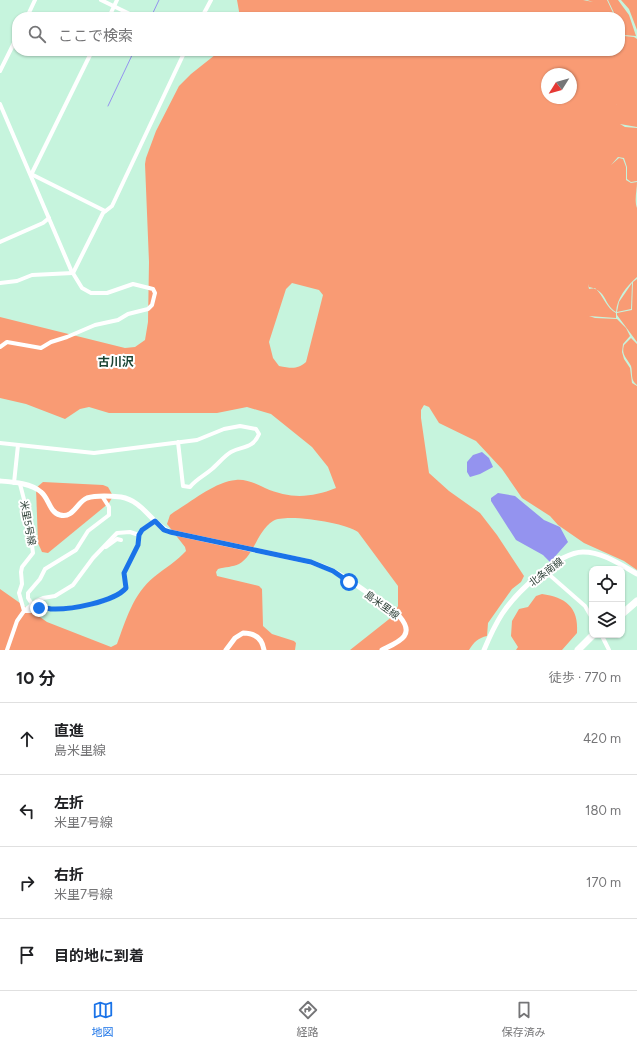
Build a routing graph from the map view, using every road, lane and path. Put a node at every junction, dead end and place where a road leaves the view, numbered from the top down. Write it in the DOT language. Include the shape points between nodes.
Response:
graph roads {
  1 [pos="35,0"];
  2 [pos="101,0"];
  3 [pos="117,0"];
  4 [pos="210,0"];
  5 [pos="114,6"];
  6 [pos="29,12"];
  7 [pos="111,12"];
  8 [pos="126,12"];
  9 [pos="204,12"];
  10 [pos="12,46"];
  11 [pos="90,56"];
  12 [pos="183,56"];
  13 [pos="0,71"];
  14 [pos="0,104"];
  15 [pos="2,115"];
  16 [pos="31,175"];
  17 [pos="105,211"];
  18 [pos="49,218"];
  19 [pos="0,242"];
  20 [pos="73,273"];
  21 [pos="0,283"];
  22 [pos="0,347"];
  23 [pos="178,442"];
  24 [pos="0,444"];
  25 [pos="18,445"];
  26 [pos="0,481"];
  27 [pos="14,482"];
  28 [pos="20,484"];
  29 [pos="102,496"];
  30 [pos="155,521"];
  31 [pos="139,535"];
  32 [pos="121,540"];
  33 [pos="103,549"];
  34 [pos="545,571"];
  35 [pos="637,574"];
  36 [pos="637,597"];
  37 [pos="637,602"];
  38 [pos="32,604"];
  39 [pos="625,607"];
  40 [pos="24,611"];
  41 [pos="625,612"];
  42 [pos="589,613"];
  43 [pos="591,638"];
  44 [pos="597,638"];
  45 [pos="602,638"];
  46 [pos="8,650"];
  47 [pos="226,650"];
  48 [pos="264,650"];
  49 [pos="382,650"];
  50 [pos="484,650"];
  51 [pos="578,650"];
  52 [pos="583,650"];
  53 [pos="609,650"];
  1 -- 6 [label="street"];
  2 -- 5 [label="street"];
  3 -- 5 [label="street"];
  4 -- 9 [label="street"];
  5 -- 7 [label="street"];
  5 -- 8 [label="street"];
  10 -- 13 [label="street"];
  11 -- 16 [label="street"];
  12 -- 17 [label="street" via="112,206"];
  14 -- 15 [label="street"];
  15 -- 16 [label="street"];
  16 -- 17 [label="street"];
  16 -- 18 [label="street"];
  17 -- 20 [label="street"];
  18 -- 19 [label="street"];
  18 -- 20 [label="street"];
  20 -- 21 [label="street" via="32,275 17,281"];
  20 -- 22 [label="street" via="82,288 91,293 107,293 134,284 153,289 155,293 152,305 143,312 95,325 41,348 7,342"];
  23 -- 25 [label="street" via="183,486 190,487 226,455 246,448 259,434 256,429 240,426 224,429 197,440 94,453"];
  24 -- 25 [label="street"];
  25 -- 27 [label="street"];
  26 -- 27 [label="street, 島米里線"];
  27 -- 28 [label="street, 島米里線"];
  28 -- 29 [label="street, 島米里線" via="42,492 52,510 64,516 70,514 87,498"];
  28 -- 40 [label="street, 米里5号線" via="33,549 21,572 22,584 19,593"];
  29 -- 30 [label="street, 島米里線" via="134,501"];
  29 -- 38 [label="street" via="109,507 109,515 88,531 76,550 45,569 28,593"];
  30 -- 31 [label="street"];
  30 -- 49 [label="street, 島米里線" via="170,532 311,562 333,571 400,616 406,623 403,639"];
  31 -- 33 [label="street" via="130,532 117,533"];
  31 -- 40 [label="street" via="138,545 124,573 126,588 120,594 75,607 45,607 36,611"];
  32 -- 33 [label="street" via="117,539"];
  33 -- 38 [label="street" via="73,585 55,596 42,598"];
  34 -- 35 [label="street, 北条南線" via="563,558 582,552 604,556"];
  34 -- 42 [label="street" via="585,606"];
  34 -- 50 [label="street, 北条南線" via="502,613"];
  36 -- 39 [label="highway"];
  37 -- 41 [label="highway"];
  38 -- 40 [label="street"];
  40 -- 46 [label="street" via="17,620"];
  43 -- 51 [label="highway"];
  44 -- 52 [label="highway"];
  45 -- 53 [label="street"];
  47 -- 48 [label="street" via="234,638 243,632 256,635 261,640"];
}
